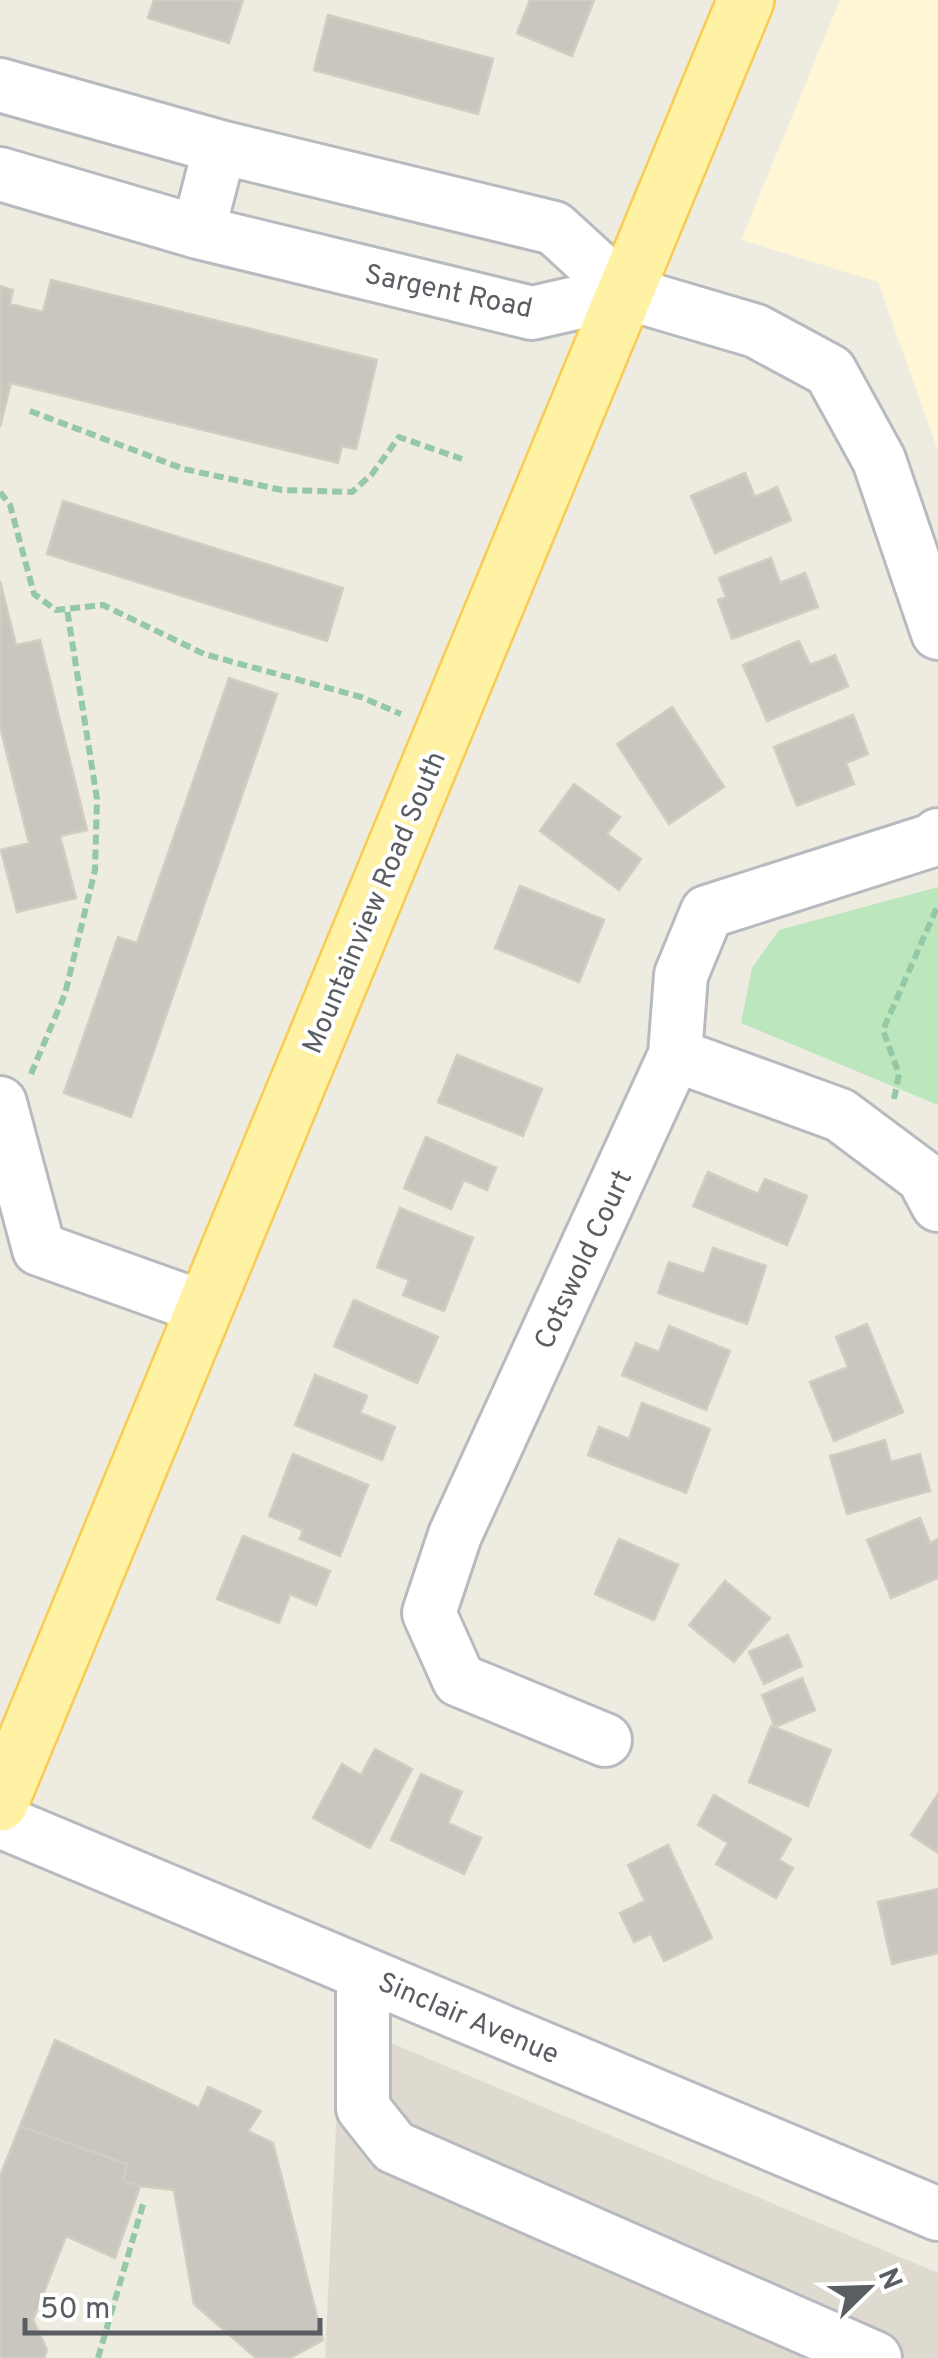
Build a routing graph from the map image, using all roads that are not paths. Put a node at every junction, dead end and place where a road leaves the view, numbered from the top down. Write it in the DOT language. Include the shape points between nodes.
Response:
graph roads {
  1 [pos="746,0"];
  2 [pos="0,85"];
  3 [pos="220,147"];
  4 [pos="0,174"];
  5 [pos="198,232"];
  6 [pos="624,292"];
  7 [pos="938,633"];
  8 [pos="938,834"];
  9 [pos="675,1055"];
  10 [pos="4,1117"];
  11 [pos="938,1205"];
  12 [pos="204,1308"];
  13 [pos="605,1740"];
  14 [pos="0,1803"];
  15 [pos="0,1821"];
  16 [pos="362,1973"];
  17 [pos="938,2214"];
  18 [pos="875,2358"];
  1 -- 6 [label="main road, Mountainview Road South"];
  2 -- 3 [label="street"];
  3 -- 5 [label="street"];
  3 -- 6 [label="street" via="554,228"];
  4 -- 5 [label="street, Sargent Road"];
  5 -- 6 [label="street, Sargent Road" via="532,313"];
  6 -- 7 [label="street" via="756,330 830,371 879,460"];
  6 -- 12 [label="main road, Mountainview Road South"];
  8 -- 9 [label="street, Cotswold Court" via="707,912 681,976"];
  9 -- 11 [label="street" via="840,1115 924,1177"];
  9 -- 13 [label="street, Cotswold Court" via="455,1535 429,1613 459,1680"];
  10 -- 12 [label="street" via="39,1249"];
  12 -- 14 [label="main road, Mountainview Road South"];
  15 -- 16 [label="street, Sinclair Avenue"];
  16 -- 17 [label="street, Sinclair Avenue"];
  16 -- 18 [label="street" via="362,2108 394,2147"];
}
